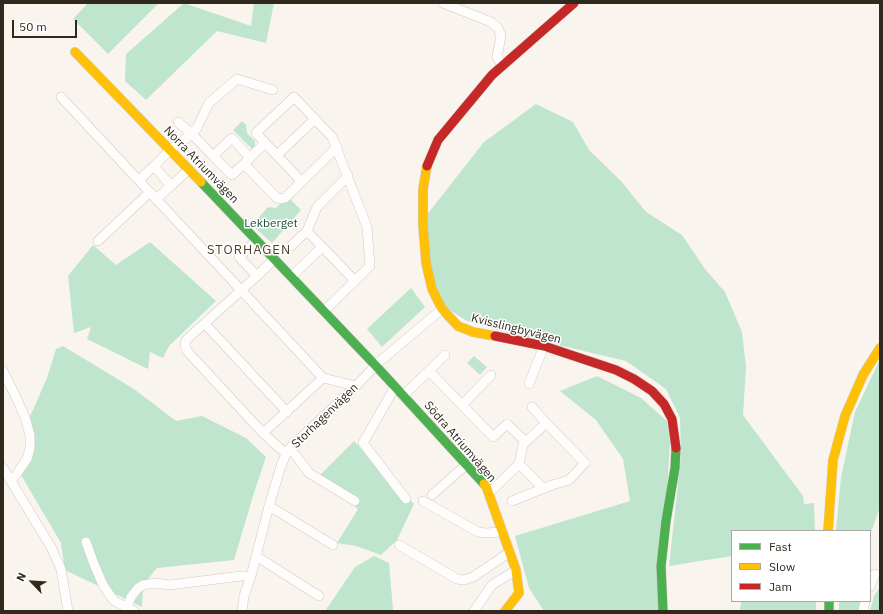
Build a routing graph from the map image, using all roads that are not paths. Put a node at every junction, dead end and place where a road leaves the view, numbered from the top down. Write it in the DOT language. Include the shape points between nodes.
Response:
graph roads {
  1 [pos="444,3"];
  2 [pos="574,3"];
  3 [pos="75,52"];
  4 [pos="502,66"];
  5 [pos="273,90"];
  6 [pos="61,97"];
  7 [pos="315,119"];
  8 [pos="178,122"];
  9 [pos="192,134"];
  10 [pos="265,143"];
  11 [pos="337,148"];
  12 [pos="170,150"];
  13 [pos="277,155"];
  14 [pos="213,156"];
  15 [pos="247,161"];
  16 [pos="154,166"];
  17 [pos="189,169"];
  18 [pos="348,176"];
  19 [pos="139,180"];
  20 [pos="301,181"];
  21 [pos="172,185"];
  22 [pos="153,196"];
  23 [pos="306,232"];
  24 [pos="256,240"];
  25 [pos="98,241"];
  26 [pos="292,246"];
  27 [pos="322,247"];
  28 [pos="274,259"];
  29 [pos="257,276"];
  30 [pos="291,276"];
  31 [pos="355,281"];
  32 [pos="242,290"];
  33 [pos="442,309"];
  34 [pos="324,311"];
  35 [pos="204,324"];
  36 [pos="544,346"];
  37 [pos="880,348"];
  38 [pos="445,355"];
  39 [pos="376,366"];
  40 [pos="3,371"];
  41 [pos="429,371"];
  42 [pos="491,375"];
  43 [pos="323,378"];
  44 [pos="528,384"];
  45 [pos="356,386"];
  46 [pos="395,387"];
  47 [pos="403,396"];
  48 [pos="462,405"];
  49 [pos="532,407"];
  50 [pos="287,412"];
  51 [pos="546,423"];
  52 [pos="263,433"];
  53 [pos="524,440"];
  54 [pos="288,451"];
  55 [pos="519,464"];
  56 [pos="466,465"];
  57 [pos="3,468"];
  58 [pos="11,482"];
  59 [pos="543,488"];
  60 [pos="488,493"];
  61 [pos="432,495"];
  62 [pos="406,499"];
  63 [pos="355,501"];
  64 [pos="423,501"];
  65 [pos="512,501"];
  66 [pos="269,506"];
  67 [pos="828,530"];
  68 [pos="502,532"];
  69 [pos="86,542"];
  70 [pos="333,545"];
  71 [pos="399,545"];
  72 [pos="510,552"];
  73 [pos="256,556"];
  74 [pos="516,570"];
  75 [pos="875,574"];
  76 [pos="251,576"];
  77 [pos="871,584"];
  78 [pos="319,596"];
  79 [pos="131,609"];
  80 [pos="68,611"];
  81 [pos="242,611"];
  82 [pos="474,611"];
  83 [pos="505,611"];
  84 [pos="663,611"];
  1 -- 4 [label="street" via="491,22 498,28 501,36 497,57"];
  2 -- 4 [label="street, Kvisslingbyvägen"];
  3 -- 12 [label="street, Norra Atriumvägen"];
  4 -- 33 [label="street, Kvisslingbyvägen" via="438,140 428,162 423,189 426,263 432,289"];
  5 -- 9 [label="street" via="237,79 209,103"];
  6 -- 19 [label="street"];
  7 -- 10 [label="street" via="294,97 256,133"];
  7 -- 11 [label="street" via="332,137"];
  7 -- 13 [label="street"];
  8 -- 9 [label="street"];
  9 -- 12 [label="street"];
  9 -- 14 [label="street"];
  10 -- 13 [label="street"];
  10 -- 15 [label="street"];
  11 -- 18 [label="street"];
  11 -- 20 [label="street"];
  12 -- 16 [label="street"];
  12 -- 17 [label="street, Norra Atriumvägen"];
  13 -- 20 [label="street"];
  14 -- 15 [label="street" via="232,175"];
  14 -- 15 [label="street" via="232,138"];
  15 -- 20 [label="street" via="277,198 285,198"];
  16 -- 19 [label="street"];
  16 -- 21 [label="street"];
  17 -- 21 [label="street"];
  17 -- 24 [label="street, Norra Atriumvägen"];
  18 -- 23 [label="street" via="316,207"];
  18 -- 31 [label="street" via="367,227 370,266"];
  19 -- 22 [label="street"];
  21 -- 22 [label="street"];
  22 -- 25 [label="street"];
  22 -- 32 [label="street"];
  23 -- 26 [label="street"];
  23 -- 27 [label="street"];
  24 -- 28 [label="street, Norra Atriumvägen"];
  24 -- 29 [label="street" via="239,257"];
  27 -- 30 [label="street"];
  27 -- 31 [label="street"];
  28 -- 29 [label="street"];
  28 -- 30 [label="street, Norra Atriumvägen"];
  29 -- 32 [label="street"];
  30 -- 34 [label="street, Norra Atriumvägen"];
  31 -- 34 [label="street"];
  32 -- 35 [label="street"];
  32 -- 43 [label="street"];
  33 -- 36 [label="street, Kvisslingbyvägen" via="458,326 473,332"];
  33 -- 39 [label="street, Storhagenvägen"];
  34 -- 39 [label="street, Norra Atriumvägen"];
  35 -- 50 [label="street"];
  35 -- 52 [label="street" via="186,340 187,351"];
  36 -- 44 [label="street"];
  36 -- 84 [label="street, Kvisslingbyvägen" via="616,370 634,379 664,404 672,419 676,444 675,468 662,566"];
  37 -- 67 [label="street" via="863,375 845,416 833,460"];
  38 -- 41 [label="street"];
  39 -- 45 [label="street, Storhagenvägen"];
  39 -- 46 [label="street, Södra Atriumvägen"];
  40 -- 58 [label="street" via="25,418 30,435 27,459"];
  41 -- 47 [label="street"];
  41 -- 48 [label="street"];
  42 -- 48 [label="street"];
  43 -- 45 [label="street"];
  43 -- 50 [label="street"];
  45 -- 54 [label="street, Storhagenvägen"];
  46 -- 47 [label="street, Södra Atriumvägen"];
  46 -- 62 [label="street" via="363,444"];
  47 -- 56 [label="street, Södra Atriumvägen"];
  48 -- 53 [label="street" via="493,437 507,424"];
  49 -- 51 [label="street"];
  50 -- 52 [label="street"];
  51 -- 53 [label="street" via="526,442"];
  51 -- 59 [label="street" via="585,463 569,480"];
  52 -- 54 [label="street"];
  53 -- 55 [label="street"];
  54 -- 63 [label="street" via="309,473"];
  54 -- 66 [label="street, Storhagenvägen"];
  55 -- 59 [label="street"];
  55 -- 60 [label="street"];
  56 -- 60 [label="street, Södra Atriumvägen" via="486,486"];
  56 -- 61 [label="street"];
  57 -- 58 [label="street"];
  58 -- 80 [label="street" via="51,546 61,569"];
  59 -- 65 [label="street"];
  60 -- 68 [label="street, Södra Atriumvägen"];
  64 -- 68 [label="street" via="478,532"];
  66 -- 70 [label="street"];
  66 -- 73 [label="street, Storhagenvägen"];
  68 -- 72 [label="street, Södra Atriumvägen"];
  69 -- 79 [label="street" via="103,585 114,601"];
  71 -- 72 [label="street" via="452,576 464,580 473,577"];
  72 -- 74 [label="street, Södra Atriumvägen"];
  73 -- 76 [label="street, Storhagenvägen"];
  73 -- 78 [label="street"];
  74 -- 82 [label="street" via="492,585"];
  74 -- 83 [label="street, Södra Atriumvägen" via="519,593 517,604"];
  75 -- 77 [label="street"];
  76 -- 79 [label="street" via="169,585 143,585 131,598"];
  76 -- 81 [label="street, Storhagenvägen"];
}
